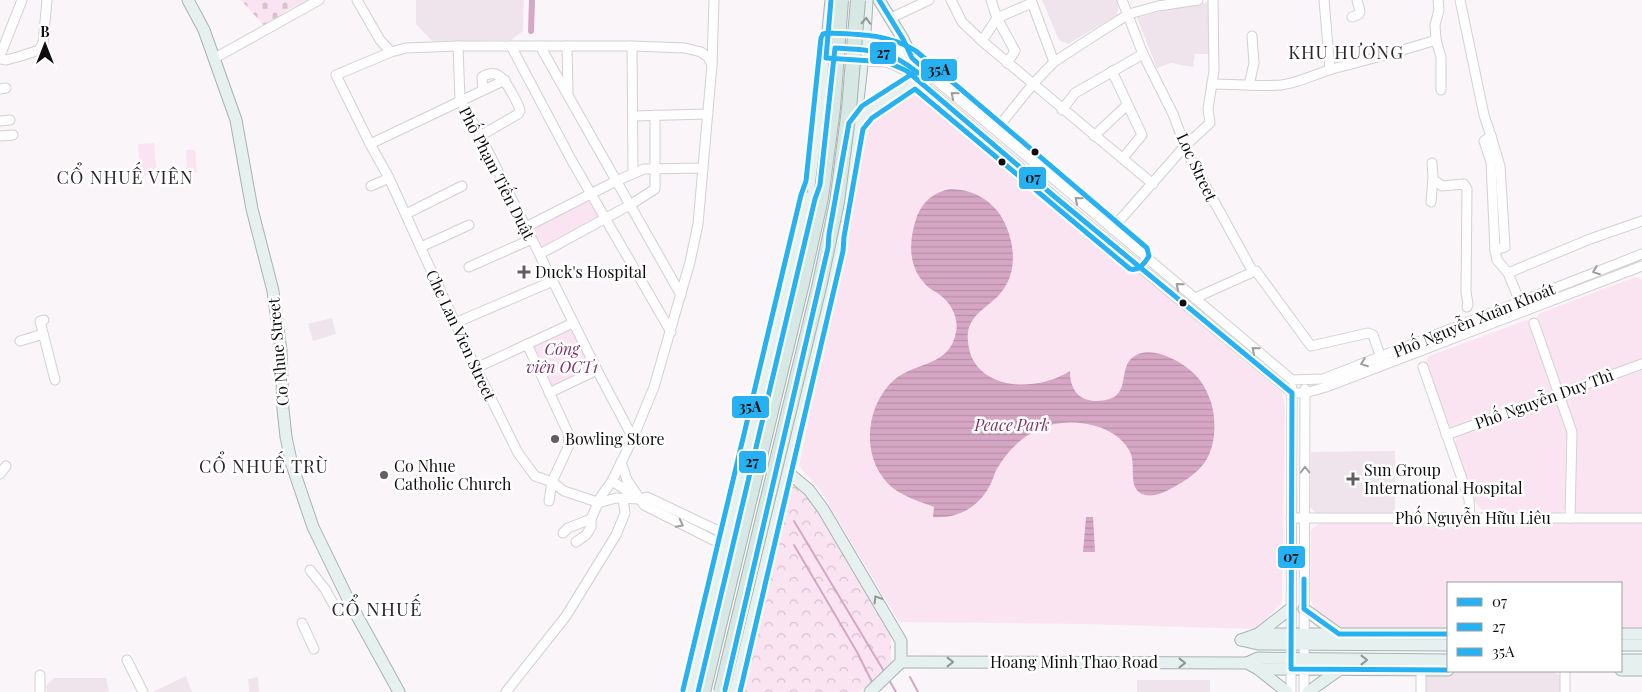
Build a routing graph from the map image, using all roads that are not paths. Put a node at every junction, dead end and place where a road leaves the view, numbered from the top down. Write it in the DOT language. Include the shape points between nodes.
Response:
graph roads {
  1 [pos="22,0"];
  2 [pos="188,0"];
  3 [pos="319,0"];
  4 [pos="357,0"];
  5 [pos="714,0"];
  6 [pos="831,0"];
  7 [pos="841,0"];
  8 [pos="858,0"];
  9 [pos="867,0"];
  10 [pos="879,0"];
  11 [pos="929,0"];
  12 [pos="951,0"];
  13 [pos="991,0"];
  14 [pos="1122,0"];
  15 [pos="1198,0"];
  16 [pos="1213,0"];
  17 [pos="1324,0"];
  18 [pos="1356,0"];
  19 [pos="1438,0"];
  20 [pos="1460,0"];
  21 [pos="45,1"];
  22 [pos="1031,1"];
  23 [pos="1164,3"];
  24 [pos="1129,14"];
  25 [pos="1352,17"];
  26 [pos="891,18"];
  27 [pos="997,18"];
  28 [pos="1252,36"];
  29 [pos="828,40"];
  30 [pos="1436,40"];
  31 [pos="982,41"];
  32 [pos="865,43"];
  33 [pos="458,46"];
  34 [pos="511,46"];
  35 [pos="540,46"];
  36 [pos="567,46"];
  37 [pos="632,46"];
  38 [pos="391,52"];
  39 [pos="1143,54"];
  40 [pos="215,58"];
  41 [pos="826,58"];
  42 [pos="912,58"];
  43 [pos="2,59"];
  44 [pos="863,61"];
  45 [pos="1054,62"];
  46 [pos="1007,63"];
  47 [pos="712,65"];
  48 [pos="1330,70"];
  49 [pos="1112,72"];
  50 [pos="916,80"];
  51 [pos="1033,84"];
  52 [pos="1212,84"];
  53 [pos="1249,85"];
  54 [pos="1441,90"];
  55 [pos="568,96"];
  56 [pos="460,100"];
  57 [pos="1127,105"];
  58 [pos="1062,110"];
  59 [pos="708,114"];
  60 [pos="655,115"];
  61 [pos="633,116"];
  62 [pos="10,120"];
  63 [pos="0,121"];
  64 [pos="856,126"];
  65 [pos="996,130"];
  66 [pos="13,135"];
  67 [pos="0,136"];
  68 [pos="480,136"];
  69 [pos="1094,136"];
  70 [pos="370,144"];
  71 [pos="1185,146"];
  72 [pos="1123,158"];
  73 [pos="1432,163"];
  74 [pos="655,168"];
  75 [pos="703,168"];
  76 [pos="633,173"];
  77 [pos="389,178"];
  78 [pos="616,181"];
  79 [pos="1433,182"];
  80 [pos="813,183"];
  81 [pos="1153,184"];
  82 [pos="371,186"];
  83 [pos="462,186"];
  84 [pos="592,193"];
  85 [pos="1431,202"];
  86 [pos="630,205"];
  87 [pos="406,214"];
  88 [pos="605,217"];
  89 [pos="1642,221"];
  90 [pos="469,225"];
  91 [pos="526,227"];
  92 [pos="1112,229"];
  93 [pos="836,236"];
  94 [pos="532,239"];
  95 [pos="421,248"];
  96 [pos="540,254"];
  97 [pos="1142,254"];
  98 [pos="1641,256"];
  99 [pos="1134,263"];
  100 [pos="1642,266"];
  101 [pos="469,267"];
  102 [pos="1254,272"];
  103 [pos="1508,273"];
  104 [pos="553,281"];
  105 [pos="681,295"];
  106 [pos="1195,298"];
  107 [pos="1519,302"];
  108 [pos="1467,307"];
  109 [pos="1523,312"];
  110 [pos="44,320"];
  111 [pos="573,322"];
  112 [pos="456,323"];
  113 [pos="1534,323"];
  114 [pos="671,332"];
  115 [pos="43,334"];
  116 [pos="20,340"];
  117 [pos="527,344"];
  118 [pos="1398,355"];
  119 [pos="1382,360"];
  120 [pos="1642,364"];
  121 [pos="1423,367"];
  122 [pos="476,368"];
  123 [pos="597,370"];
  124 [pos="55,380"];
  125 [pos="1292,380"];
  126 [pos="1305,381"];
  127 [pos="1292,393"];
  128 [pos="1305,393"];
  129 [pos="1559,393"];
  130 [pos="549,394"];
  131 [pos="1446,434"];
  132 [pos="633,438"];
  133 [pos="621,462"];
  134 [pos="6,466"];
  135 [pos="784,469"];
  136 [pos="0,474"];
  137 [pos="612,481"];
  138 [pos="552,482"];
  139 [pos="623,498"];
  140 [pos="640,499"];
  141 [pos="549,501"];
  142 [pos="598,502"];
  143 [pos="1291,518"];
  144 [pos="1305,518"];
  145 [pos="1570,518"];
  146 [pos="1642,518"];
  147 [pos="591,519"];
  148 [pos="1470,519"];
  149 [pos="562,533"];
  150 [pos="726,541"];
  151 [pos="576,542"];
  152 [pos="310,570"];
  153 [pos="336,609"];
  154 [pos="1290,609"];
  155 [pos="1304,609"];
  156 [pos="302,624"];
  157 [pos="1447,634"];
  158 [pos="1622,634"];
  159 [pos="1642,634"];
  160 [pos="1258,639"];
  161 [pos="1291,639"];
  162 [pos="1241,640"];
  163 [pos="1304,640"];
  164 [pos="1339,640"];
  165 [pos="1447,645"];
  166 [pos="1622,645"];
  167 [pos="1642,645"];
  168 [pos="314,649"];
  169 [pos="127,660"];
  170 [pos="1447,660"];
  171 [pos="1622,660"];
  172 [pos="1642,660"];
  173 [pos="901,662"];
  174 [pos="1254,663"];
  175 [pos="1291,664"];
  176 [pos="1304,664"];
  177 [pos="1340,665"];
  178 [pos="1421,670"];
  179 [pos="1447,670"];
  180 [pos="1622,670"];
  181 [pos="1642,670"];
  182 [pos="1565,672"];
  183 [pos="40,675"];
  184 [pos="40,692"];
  185 [pos="143,692"];
  186 [pos="399,692"];
  187 [pos="506,692"];
  188 [pos="690,692"];
  189 [pos="702,692"];
  190 [pos="721,692"];
  191 [pos="732,692"];
  192 [pos="870,692"];
  193 [pos="1289,692"];
  194 [pos="1304,692"];
  195 [pos="1308,692"];
  196 [pos="1421,692"];
  197 [pos="1565,692"];
  1 -- 43 [label="street"];
  2 -- 40 [label="main road, Co Nhue Street"];
  3 -- 40 [label="street"];
  4 -- 38 [label="street" via="380,40"];
  5 -- 47 [label="street"];
  6 -- 29 [label="main road"];
  7 -- 189 [label="highway, bridge" via="833,108 821,198"];
  8 -- 190 [label="highway, bridge" via="837,202"];
  32 -- 9 [label="main road, one-way"];
  10 -- 26 [label="main road"];
  11 -- 26 [label="street"];
  12 -- 31 [label="street" via="962,22"];
  13 -- 27 [label="street"];
  14 -- 24 [label="street, Loc Street"];
  15 -- 23 [label="street"];
  16 -- 52 [label="street"];
  17 -- 48 [label="street"];
  18 -- 25 [label="street" via="1360,11"];
  19 -- 30 [label="street"];
  20 -- 103 [label="street" via="1491,136 1484,141 1491,162 1498,214 1495,250 1497,260"];
  21 -- 43 [label="street" via="43,43 39,50 31,56"];
  22 -- 27 [label="street"];
  22 -- 45 [label="street"];
  23 -- 24 [label="street"];
  24 -- 39 [label="street, Loc Street"];
  24 -- 45 [label="street"];
  26 -- 42 [label="main road"];
  27 -- 31 [label="street"];
  27 -- 46 [label="street" via="1015,51"];
  28 -- 53 [label="street" via="1254,63"];
  29 -- 32 [label="main road"];
  29 -- 41 [label="main road"];
  30 -- 48 [label="street"];
  30 -- 54 [label="street" via="1441,57"];
  31 -- 46 [label="street"];
  32 -- 42 [label="street" via="897,48"];
  32 -- 44 [label="main road"];
  33 -- 34 [label="street"];
  33 -- 38 [label="street" via="406,48"];
  33 -- 56 [label="street, Phố Phạm Tiến Duật"];
  34 -- 35 [label="street"];
  34 -- 84 [label="street"];
  35 -- 36 [label="street"];
  35 -- 55 [label="street"];
  36 -- 37 [label="street"];
  36 -- 55 [label="street"];
  37 -- 47 [label="street" via="685,48 701,52"];
  37 -- 61 [label="street"];
  38 -- 70 [label="street, Che Lan Vien Street" via="336,75"];
  39 -- 49 [label="street"];
  39 -- 71 [label="street, Loc Street"];
  40 -- 186 [label="main road, Co Nhue Street" via="236,120 252,209 274,291 281,350 283,410 292,465 317,534"];
  41 -- 44 [label="main road"];
  41 -- 80 [label="main road"];
  65 -- 42 [label="street, one-way"];
  44 -- 50 [label="street" via="897,65"];
  44 -- 64 [label="main road"];
  45 -- 51 [label="street"];
  46 -- 51 [label="street"];
  47 -- 59 [label="street"];
  48 -- 53 [label="street" via="1284,85"];
  49 -- 57 [label="street"];
  49 -- 58 [label="street" via="1075,93"];
  50 -- 64 [label="main road" via="867,112"];
  50 -- 99 [label="street"];
  51 -- 58 [label="street"];
  51 -- 65 [label="street"];
  52 -- 53 [label="street"];
  52 -- 71 [label="street" via="1208,109 1210,123"];
  55 -- 78 [label="street"];
  56 -- 68 [label="street, Phố Phạm Tiến Duật"];
  56 -- 68 [label="street" via="504,80 520,111"];
  56 -- 70 [label="street"];
  57 -- 69 [label="street"];
  57 -- 72 [label="street" via="1142,135"];
  58 -- 69 [label="street"];
  59 -- 60 [label="street"];
  59 -- 75 [label="street"];
  60 -- 61 [label="street"];
  60 -- 74 [label="street"];
  61 -- 76 [label="street"];
  62 -- 63 [label="street"];
  64 -- 93 [label="main road"];
  92 -- 65 [label="street, one-way"];
  66 -- 67 [label="street"];
  68 -- 91 [label="street, Phố Phạm Tiến Duật"];
  69 -- 72 [label="street"];
  70 -- 77 [label="street, Che Lan Vien Street"];
  71 -- 81 [label="street"];
  71 -- 102 [label="street, Loc Street"];
  72 -- 81 [label="street"];
  73 -- 79 [label="street"];
  74 -- 75 [label="street"];
  74 -- 76 [label="street"];
  74 -- 86 [label="street" via="655,189"];
  75 -- 105 [label="street" via="698,224"];
  76 -- 78 [label="street"];
  77 -- 82 [label="street"];
  77 -- 87 [label="street, Che Lan Vien Street"];
  78 -- 84 [label="street"];
  78 -- 86 [label="street"];
  79 -- 85 [label="street"];
  79 -- 108 [label="street" via="1442,186 1463,184 1467,188"];
  80 -- 150 [label="main road"];
  80 -- 189 [label="main road" via="814,197 771,398"];
  81 -- 92 [label="street"];
  83 -- 87 [label="street"];
  84 -- 88 [label="street"];
  84 -- 91 [label="street"];
  86 -- 88 [label="street"];
  86 -- 105 [label="street"];
  87 -- 95 [label="street, Che Lan Vien Street"];
  88 -- 96 [label="street"];
  88 -- 114 [label="street"];
  89 -- 103 [label="street"];
  90 -- 95 [label="street"];
  91 -- 94 [label="street, Phố Phạm Tiến Duật"];
  92 -- 97 [label="street"];
  93 -- 135 [label="main road" via="836,249 801,406"];
  93 -- 190 [label="main road" via="829,247"];
  94 -- 96 [label="street, Phố Phạm Tiến Duật"];
  94 -- 101 [label="street"];
  95 -- 112 [label="street, Che Lan Vien Street"];
  96 -- 104 [label="street, Phố Phạm Tiến Duật"];
  97 -- 99 [label="street"];
  106 -- 97 [label="street, one-way"];
  98 -- 107 [label="street, Phố Nguyễn Xuân Khoát, one-way"];
  99 -- 127 [label="street"];
  100 -- 109 [label="street, Phố Nguyễn Xuân Khoát"];
  102 -- 106 [label="street"];
  102 -- 119 [label="street, Loc Street" via="1263,289 1269,289 1311,346 1368,333 1373,335"];
  103 -- 107 [label="street"];
  104 -- 111 [label="street, Phố Phạm Tiến Duật"];
  104 -- 112 [label="street"];
  105 -- 114 [label="street"];
  125 -- 106 [label="street, one-way"];
  107 -- 109 [label="street"];
  107 -- 118 [label="street, Phố Nguyễn Xuân Khoát"];
  109 -- 118 [label="street, Phố Nguyễn Xuân Khoát"];
  110 -- 115 [label="street" via="40,321"];
  111 -- 117 [label="street"];
  111 -- 123 [label="street, Phố Phạm Tiến Duật"];
  112 -- 122 [label="street, Che Lan Vien Street"];
  113 -- 129 [label="street"];
  114 -- 132 [label="street" via="654,387"];
  115 -- 116 [label="street"];
  115 -- 124 [label="street"];
  117 -- 122 [label="street"];
  117 -- 130 [label="street"];
  118 -- 119 [label="street, Phố Nguyễn Xuân Khoát"];
  119 -- 126 [label="street, Phố Nguyễn Xuân Khoát, one-way"];
  119 -- 128 [label="street, Phố Nguyễn Xuân Khoát"];
  120 -- 129 [label="street, Phố Nguyễn Duy Thì"];
  121 -- 131 [label="street"];
  122 -- 138 [label="street, Che Lan Vien Street" via="522,458 535,476"];
  123 -- 130 [label="street"];
  123 -- 132 [label="street, Phố Phạm Tiến Duật"];
  125 -- 126 [label="street, Phố Nguyễn Xuân Khoát"];
  125 -- 127 [label="street"];
  126 -- 128 [label="street"];
  127 -- 128 [label="street, Phố Nguyễn Xuân Khoát"];
  127 -- 143 [label="street"];
  144 -- 128 [label="street, one-way"];
  129 -- 131 [label="street, Phố Nguyễn Duy Thì"];
  129 -- 145 [label="street" via="1572,432"];
  130 -- 138 [label="street" via="568,433 570,445"];
  131 -- 148 [label="street" via="1469,498"];
  132 -- 133 [label="street"];
  133 -- 137 [label="street"];
  133 -- 140 [label="street" via="627,480"];
  134 -- 136 [label="street"];
  173 -- 135 [label="main road, one-way" via="901,641 823,509 809,490"];
  135 -- 191 [label="main road"];
  137 -- 140 [label="street"];
  137 -- 142 [label="street"];
  138 -- 141 [label="street"];
  138 -- 142 [label="street, Che Lan Vien Street" via="564,491"];
  139 -- 140 [label="street"];
  139 -- 142 [label="street"];
  139 -- 187 [label="street" via="625,514 616,535 566,616"];
  140 -- 150 [label="street" via="647,497"];
  142 -- 147 [label="street"];
  143 -- 144 [label="street, Phố Nguyễn Hữu Liêu"];
  143 -- 154 [label="street"];
  144 -- 148 [label="street, Phố Nguyễn Hữu Liêu"];
  144 -- 155 [label="street"];
  145 -- 146 [label="street, Phố Nguyễn Hữu Liêu"];
  145 -- 148 [label="street, Phố Nguyễn Hữu Liêu"];
  147 -- 149 [label="street"];
  147 -- 151 [label="street" via="586,535"];
  150 -- 188 [label="main road"];
  152 -- 153 [label="street"];
  154 -- 160 [label="main road"];
  154 -- 161 [label="street"];
  155 -- 163 [label="street"];
  155 -- 164 [label="main road"];
  156 -- 168 [label="street"];
  157 -- 164 [label="main road"];
  158 -- 159 [label="main road"];
  160 -- 161 [label="main road"];
  160 -- 162 [label="main road"];
  160 -- 174 [label="main road"];
  161 -- 163 [label="main road"];
  161 -- 175 [label="street"];
  163 -- 164 [label="main road"];
  163 -- 176 [label="street"];
  164 -- 165 [label="main road"];
  166 -- 167 [label="main road"];
  169 -- 185 [label="street"];
  177 -- 170 [label="main road, Hoang Minh Thao Road, one-way"];
  171 -- 172 [label="main road"];
  173 -- 174 [label="main road, Hoang Minh Thao Road, one-way"];
  173 -- 192 [label="main road"];
  174 -- 175 [label="main road, Hoang Minh Thao Road"];
  174 -- 193 [label="main road"];
  175 -- 176 [label="main road, Hoang Minh Thao Road"];
  175 -- 193 [label="street"];
  176 -- 177 [label="main road, Hoang Minh Thao Road"];
  176 -- 194 [label="street"];
  177 -- 178 [label="main road, Hoang Minh Thao Road"];
  177 -- 195 [label="main road"];
  178 -- 179 [label="main road, Hoang Minh Thao Road"];
  178 -- 196 [label="street"];
  180 -- 181 [label="main road"];
  182 -- 197 [label="street"];
  183 -- 184 [label="street"];
}
